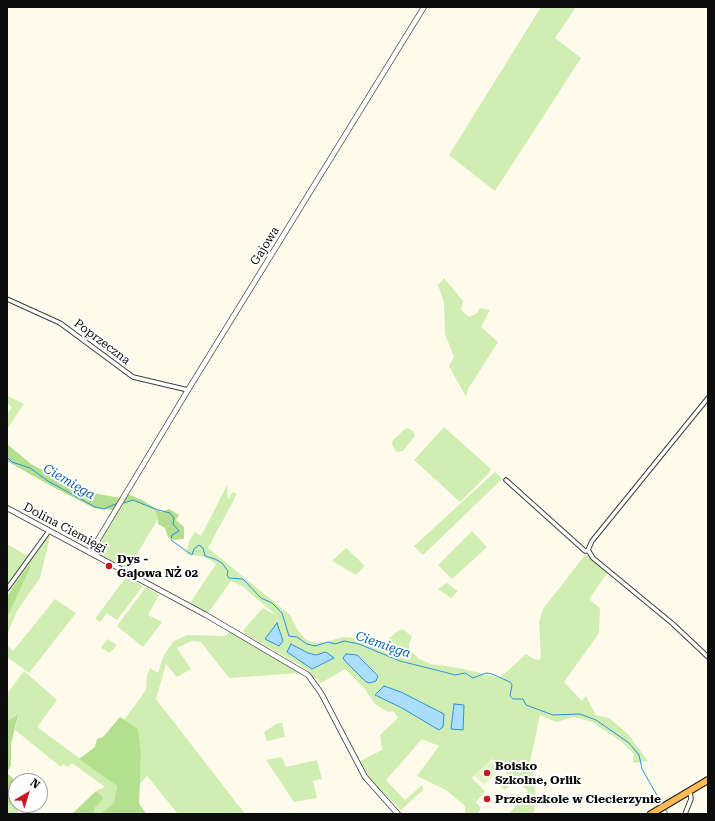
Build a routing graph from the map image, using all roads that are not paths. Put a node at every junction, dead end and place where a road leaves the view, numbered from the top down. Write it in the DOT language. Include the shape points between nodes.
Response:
graph roads {
  1 [pos="424,7"];
  2 [pos="7,299"];
  3 [pos="188,390"];
  4 [pos="708,398"];
  5 [pos="506,480"];
  6 [pos="7,508"];
  7 [pos="49,531"];
  8 [pos="588,551"];
  9 [pos="90,553"];
  10 [pos="7,589"];
  11 [pos="708,656"];
  12 [pos="708,780"];
  13 [pos="690,791"];
  14 [pos="653,812"];
  15 [pos="398,814"];
  16 [pos="686,814"];
  1 -- 3 [label="street, Gajowa"];
  2 -- 3 [label="street, Poprzeczna" via="60,322 133,377"];
  3 -- 9 [label="street, Gajowa"];
  4 -- 8 [label="street" via="592,541"];
  5 -- 8 [label="street"];
  6 -- 7 [label="street, Dolina Ciemięgi"];
  7 -- 9 [label="street, Dolina Ciemięgi"];
  7 -- 10 [label="street"];
  8 -- 11 [label="street"];
  9 -- 15 [label="street, Dolina Ciemięgi" via="240,634 297,667 312,679 365,777"];
  12 -- 13 [label="highway"];
  13 -- 14 [label="highway"];
  13 -- 16 [label="street" via="692,799"];
}
